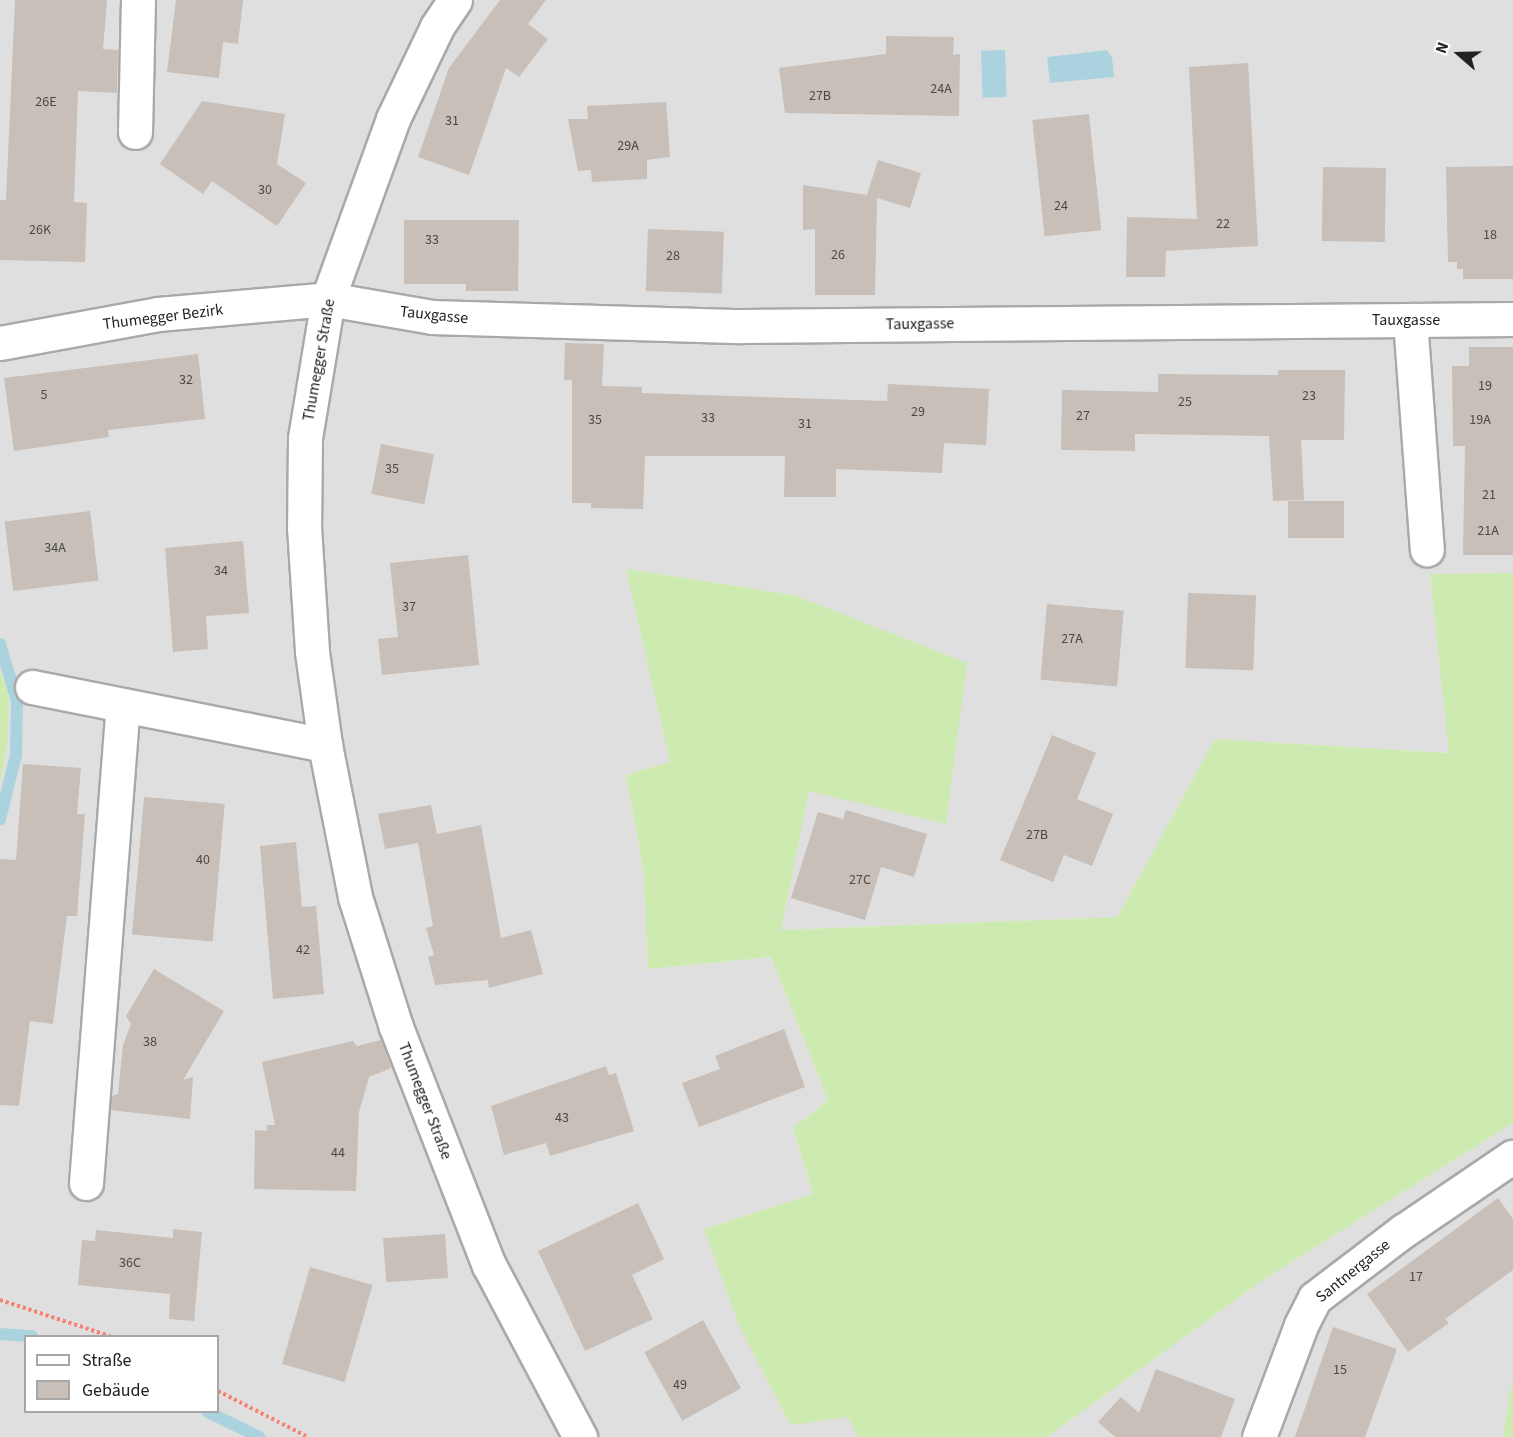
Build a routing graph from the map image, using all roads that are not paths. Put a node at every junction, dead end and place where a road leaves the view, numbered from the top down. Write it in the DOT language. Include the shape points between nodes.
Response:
graph roads {
  1 [pos="138,0"];
  2 [pos="455,0"];
  3 [pos="135,132"];
  4 [pos="328,299"];
  5 [pos="1513,319"];
  6 [pos="1410,320"];
  7 [pos="0,344"];
  8 [pos="1427,549"];
  9 [pos="32,687"];
  10 [pos="123,705"];
  11 [pos="325,745"];
  12 [pos="1512,1158"];
  13 [pos="86,1183"];
  14 [pos="580,1437"];
  15 [pos="1259,1437"];
  1 -- 3 [label="street"];
  2 -- 4 [label="street, Thumegger Straße" via="437,27 393,119"];
  4 -- 6 [label="street, Tauxgasse" via="432,317 546,322 754,326"];
  4 -- 7 [label="street, Thumegger Bezirk" via="158,314"];
  4 -- 11 [label="street, Thumegger Straße" via="305,438 304,528 312,652"];
  5 -- 6 [label="street, Tauxgasse"];
  6 -- 8 [label="street"];
  9 -- 10 [label="street"];
  10 -- 11 [label="street"];
  10 -- 13 [label="street"];
  11 -- 14 [label="street, Thumegger Straße" via="356,897 396,1027 489,1265"];
  12 -- 15 [label="street, Santnergasse" via="1403,1231 1315,1298"];
}
